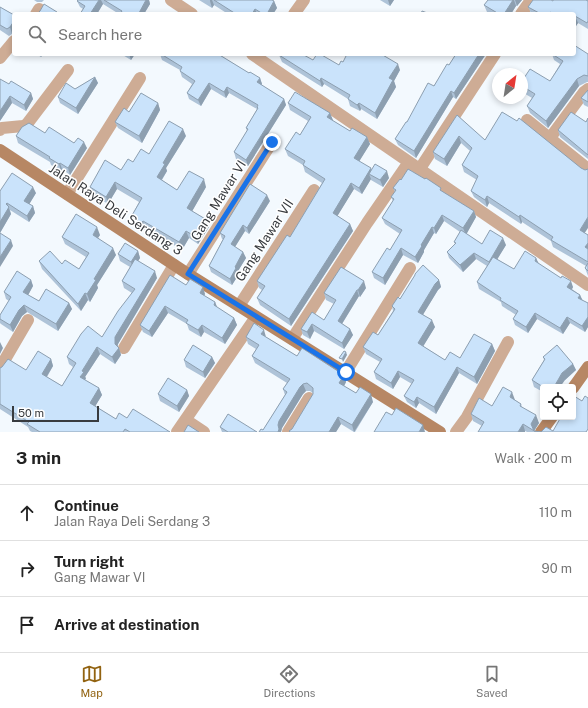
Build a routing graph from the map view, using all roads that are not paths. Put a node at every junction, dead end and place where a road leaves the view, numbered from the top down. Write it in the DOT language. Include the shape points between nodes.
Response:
graph roads {
  1 [pos="171,0"];
  2 [pos="304,0"];
  3 [pos="531,0"];
  4 [pos="189,12"];
  5 [pos="295,12"];
  6 [pos="522,12"];
  7 [pos="12,43"];
  8 [pos="494,56"];
  9 [pos="0,58"];
  10 [pos="265,58"];
  11 [pos="68,70"];
  12 [pos="140,78"];
  13 [pos="588,89"];
  14 [pos="527,120"];
  15 [pos="0,130"];
  16 [pos="550,138"];
  17 [pos="272,142"];
  18 [pos="0,150"];
  19 [pos="409,162"];
  20 [pos="588,169"];
  21 [pos="419,170"];
  22 [pos="314,190"];
  23 [pos="67,194"];
  24 [pos="174,265"];
  25 [pos="410,268"];
  26 [pos="188,274"];
  27 [pos="588,285"];
  28 [pos="239,306"];
  29 [pos="256,317"];
  30 [pos="28,320"];
  31 [pos="292,339"];
  32 [pos="508,342"];
  33 [pos="124,348"];
  34 [pos="588,367"];
  35 [pos="0,368"];
  36 [pos="346,372"];
  37 [pos="576,384"];
  38 [pos="309,398"];
  39 [pos="186,420"];
  40 [pos="550,420"];
  41 [pos="177,432"];
  42 [pos="204,432"];
  43 [pos="288,432"];
  44 [pos="440,432"];
  45 [pos="456,432"];
  46 [pos="541,432"];
  1 -- 4 [label="street"];
  2 -- 5 [label="street"];
  3 -- 6 [label="street"];
  7 -- 9 [label="street"];
  8 -- 21 [label="street"];
  10 -- 19 [label="street"];
  11 -- 15 [label="street" via="27,124"];
  12 -- 23 [label="street"];
  13 -- 16 [label="street"];
  14 -- 16 [label="street"];
  16 -- 20 [label="street"];
  17 -- 26 [label="street, Gang Mawar VI"];
  18 -- 23 [label="street, Jalan Raya Deli Serdang 3"];
  19 -- 21 [label="street"];
  19 -- 31 [label="street"];
  21 -- 27 [label="street"];
  22 -- 28 [label="street, Gang Mawar VII"];
  23 -- 24 [label="street, Jalan Raya Deli Serdang 3"];
  24 -- 26 [label="street, Jalan Raya Deli Serdang 3"];
  24 -- 33 [label="street"];
  25 -- 36 [label="street"];
  26 -- 28 [label="street, Jalan Raya Deli Serdang 3"];
  28 -- 29 [label="street, Jalan Raya Deli Serdang 3"];
  29 -- 31 [label="street, Jalan Raya Deli Serdang 3"];
  29 -- 39 [label="street"];
  30 -- 35 [label="street"];
  31 -- 36 [label="street, Jalan Raya Deli Serdang 3"];
  32 -- 45 [label="street"];
  34 -- 37 [label="street"];
  36 -- 44 [label="street, Jalan Raya Deli Serdang 3"];
  38 -- 43 [label="street"];
  39 -- 41 [label="street"];
  39 -- 42 [label="street"];
  40 -- 46 [label="street"];
}
